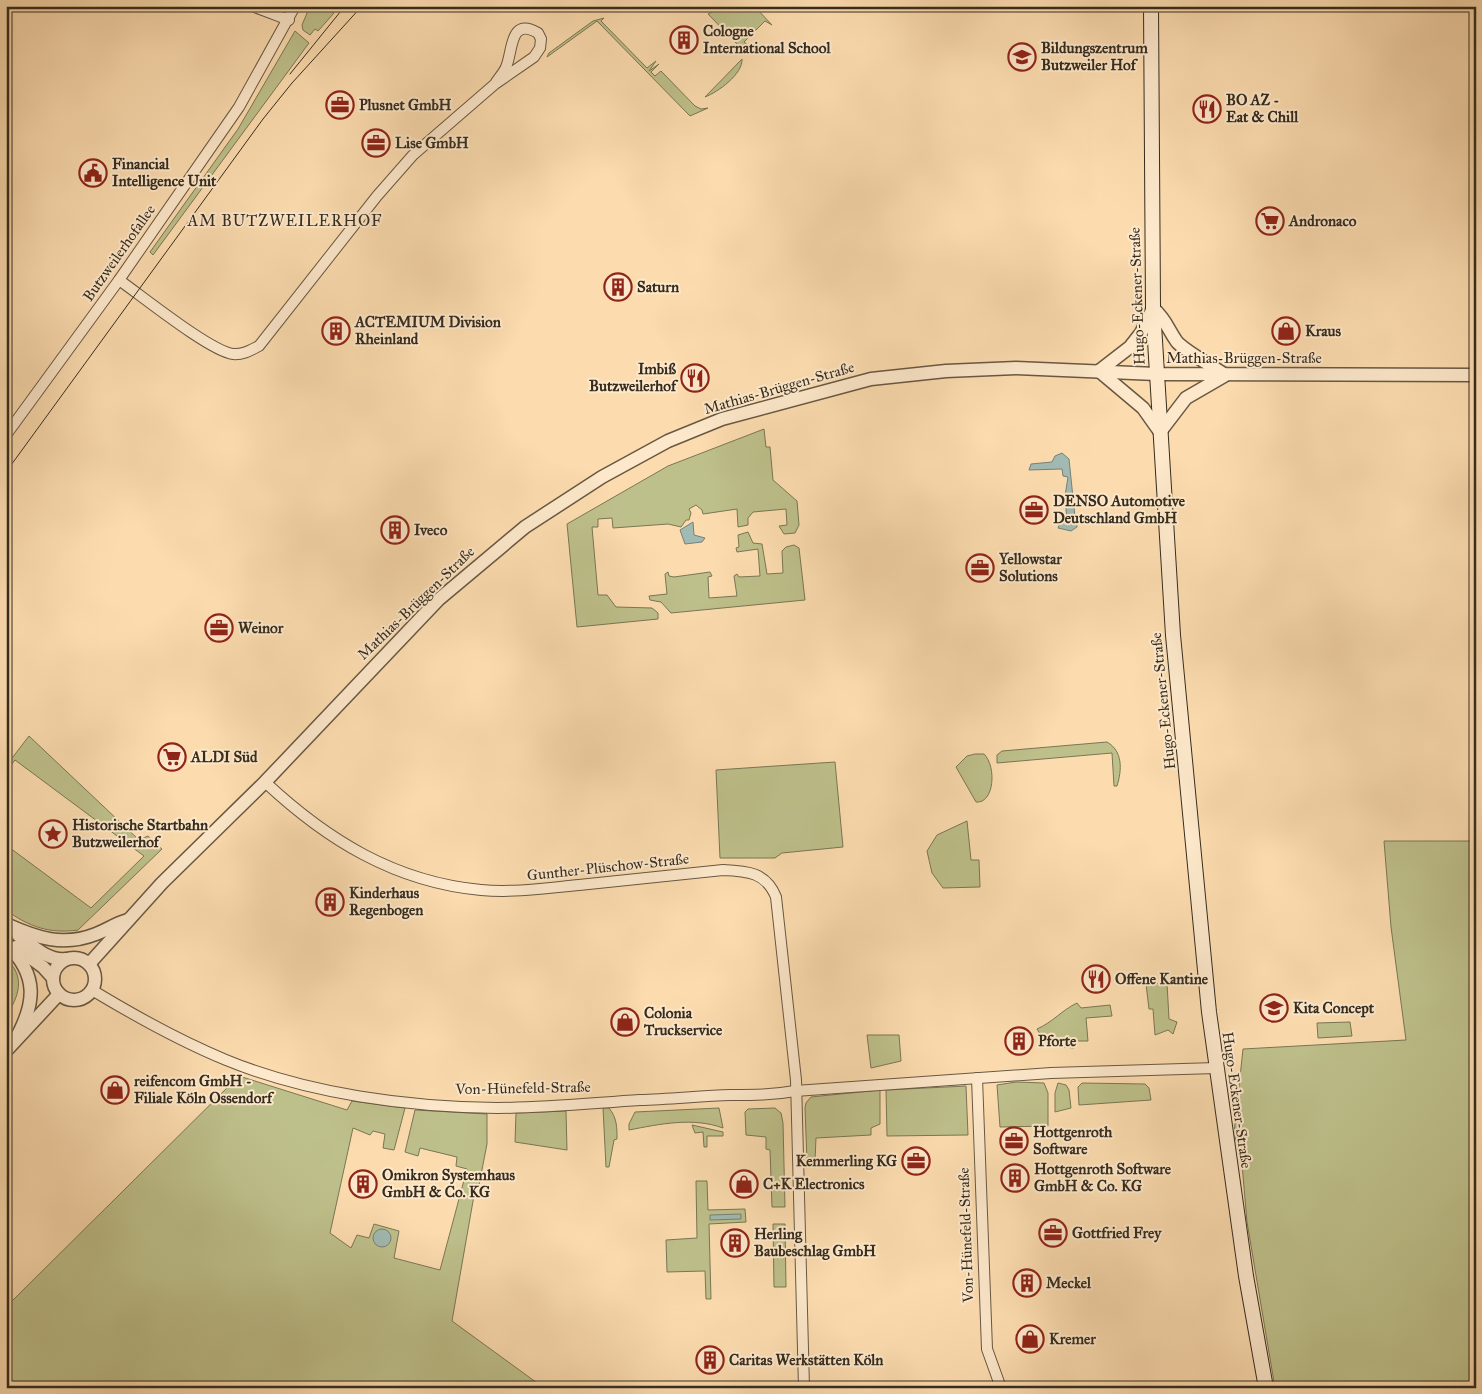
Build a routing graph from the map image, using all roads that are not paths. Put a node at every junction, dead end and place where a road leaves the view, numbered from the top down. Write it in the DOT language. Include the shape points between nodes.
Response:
graph roads {
  1 [pos="252,6"];
  2 [pos="294,6"];
  3 [pos="1151,6"];
  4 [pos="289,20"];
  5 [pos="495,84"];
  6 [pos="120,280"];
  7 [pos="1152,308"];
  8 [pos="1099,371"];
  9 [pos="1156,374"];
  10 [pos="1225,375"];
  11 [pos="1476,375"];
  12 [pos="1160,432"];
  13 [pos="6,435"];
  14 [pos="266,782"];
  15 [pos="128,920"];
  16 [pos="6,924"];
  17 [pos="6,940"];
  18 [pos="6,944"];
  19 [pos="66,959"];
  20 [pos="89,964"];
  21 [pos="53,978"];
  22 [pos="92,990"];
  23 [pos="59,994"];
  24 [pos="10,1046"];
  25 [pos="1216,1068"];
  26 [pos="977,1078"];
  27 [pos="795,1091"];
  28 [pos="804,1388"];
  29 [pos="1000,1388"];
  30 [pos="1266,1388"];
  1 -- 4 [label="street"];
  2 -- 4 [label="street, Butzweilerhofallee"];
  3 -- 7 [label="main road, Hugo-Eckener-Straße"];
  4 -- 6 [label="street, Butzweilerhofallee" via="239,107"];
  5 -- 5 [label="street" via="506,67 512,40 518,31 525,29 538,33 540,48 534,57"];
  5 -- 6 [label="street" via="413,155 259,346 246,353 234,354 214,347"];
  6 -- 13 [label="street, Butzweilerhofallee"];
  7 -- 8 [label="street" via="1130,348"];
  7 -- 9 [label="main road, Hugo-Eckener-Straße"];
  7 -- 10 [label="street" via="1165,319 1184,348"];
  8 -- 9 [label="street, Mathias-Brüggen-Straße"];
  8 -- 12 [label="street" via="1143,408"];
  8 -- 14 [label="street, Mathias-Brüggen-Straße" via="1016,368 870,379 722,418 668,441 552,509 488,557 438,600"];
  9 -- 10 [label="street, Mathias-Brüggen-Straße"];
  9 -- 12 [label="main road, Hugo-Eckener-Straße"];
  10 -- 11 [label="street, Mathias-Brüggen-Straße"];
  10 -- 12 [label="street" via="1186,398"];
  12 -- 25 [label="main road, Hugo-Eckener-Straße" via="1173,635"];
  14 -- 15 [label="street, Mathias-Brüggen-Straße"];
  14 -- 27 [label="street, Gunther-Plüschow-Straße" via="307,818 373,861 447,885 518,891 723,870 756,873 772,888 776,897"];
  15 -- 16 [label="street" via="119,921 98,933 67,941 38,938"];
  15 -- 20 [label="street, Mathias-Brüggen-Straße"];
  16 -- 19 [label="street" via="44,954 59,960"];
  17 -- 21 [label="street"];
  18 -- 24 [label="street" via="29,972 32,985 27,1015"];
  19 -- 20 [label="street" via="82,959"];
  19 -- 21 [label="street" via="58,964"];
  20 -- 22 [label="street" via="96,978"];
  21 -- 23 [label="street"];
  22 -- 23 [label="street" via="76,1000"];
  22 -- 27 [label="street, Von-Hünefeld-Straße" via="144,1021 228,1061 344,1093 412,1104 498,1108 731,1095 768,1096"];
  23 -- 24 [label="street"];
  25 -- 26 [label="street, Von-Hünefeld-Straße"];
  25 -- 30 [label="main road, Hugo-Eckener-Straße"];
  26 -- 27 [label="street, Von-Hünefeld-Straße"];
  26 -- 29 [label="street, Von-Hünefeld-Straße" via="987,1349"];
  27 -- 28 [label="street, Gunther-Plüschow-Straße"];
}
